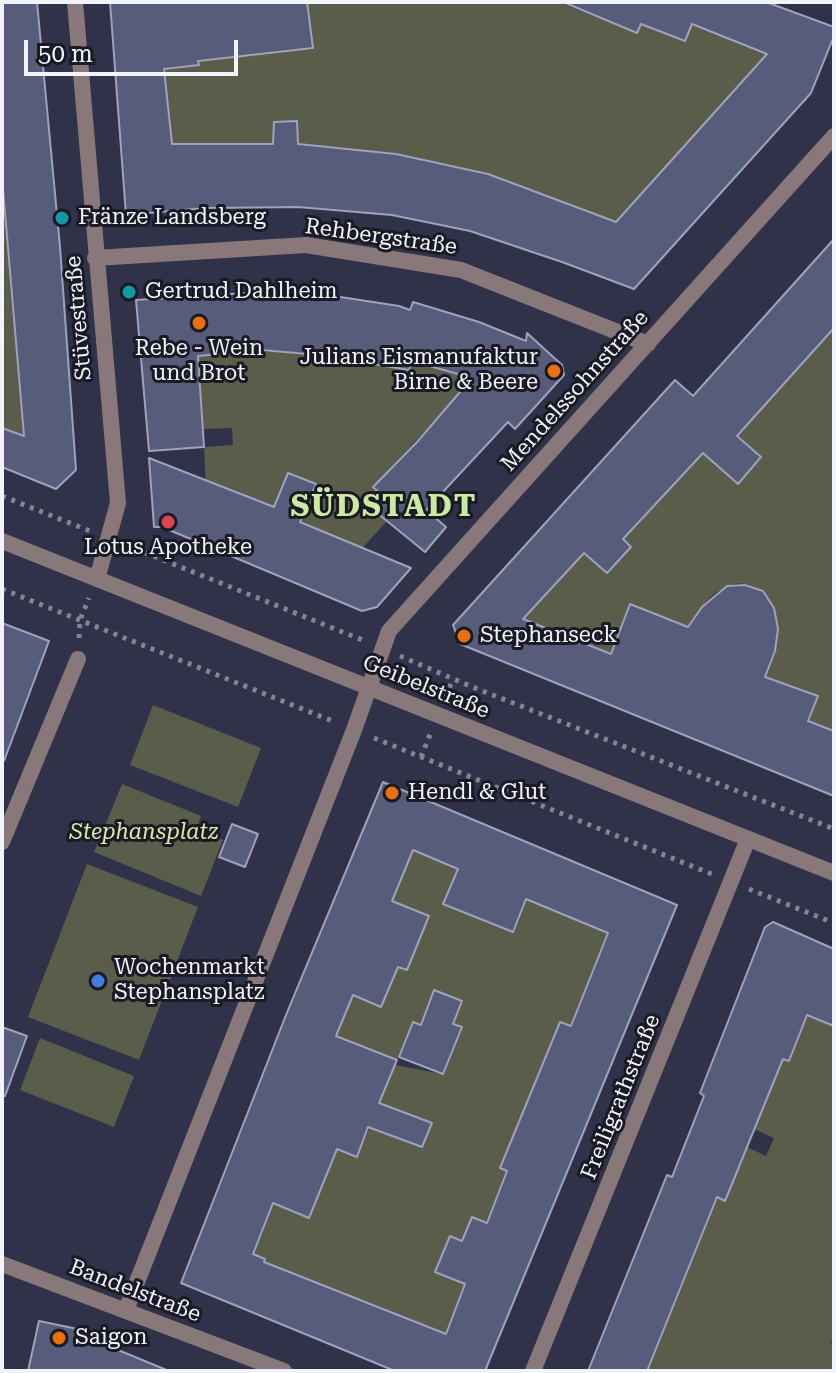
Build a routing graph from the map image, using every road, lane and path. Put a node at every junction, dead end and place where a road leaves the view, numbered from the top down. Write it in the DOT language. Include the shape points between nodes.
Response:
graph roads {
  1 [pos="75,2"];
  2 [pos="834,136"];
  3 [pos="95,258"];
  4 [pos="648,344"];
  5 [pos="2,496"];
  6 [pos="109,538"];
  7 [pos="2,541"];
  8 [pos="97,579"];
  9 [pos="2,589"];
  10 [pos="80,620"];
  11 [pos="382,648"];
  12 [pos="78,659"];
  13 [pos="369,687"];
  14 [pos="354,730"];
  15 [pos="834,829"];
  16 [pos="748,839"];
  17 [pos="2,842"];
  18 [pos="834,873"];
  19 [pos="732,882"];
  20 [pos="834,923"];
  21 [pos="2,1264"];
  22 [pos="126,1310"];
  23 [pos="251,1365"];
  24 [pos="284,1371"];
  25 [pos="533,1371"];
  1 -- 3 [label="street, Stüvestraße"];
  2 -- 4 [label="street, Mendelssohnstraße"];
  3 -- 4 [label="street, Rehbergstraße" via="306,245 461,270"];
  3 -- 6 [label="street, Stüvestraße" via="118,503"];
  4 -- 11 [label="street, Mendelssohnstraße" via="389,631"];
  5 -- 6 [label="path"];
  6 -- 8 [label="street, Stüvestraße"];
  6 -- 11 [label="path"];
  7 -- 8 [label="street, Geibelstraße"];
  8 -- 10 [label="path"];
  8 -- 13 [label="street, Geibelstraße"];
  9 -- 10 [label="path"];
  10 -- 12 [label="path"];
  10 -- 14 [label="path"];
  11 -- 13 [label="street, Mendelssohnstraße"];
  11 -- 15 [label="path"];
  12 -- 17 [label="street"];
  13 -- 14 [label="street"];
  13 -- 16 [label="street, Geibelstraße"];
  14 -- 19 [label="path"];
  14 -- 22 [label="street"];
  16 -- 18 [label="street, Geibelstraße"];
  16 -- 19 [label="street, Freiligrathstraße"];
  19 -- 20 [label="path"];
  19 -- 25 [label="street, Freiligrathstraße"];
  21 -- 22 [label="street, Bandelstraße"];
  22 -- 23 [label="street, Bandelstraße"];
  23 -- 24 [label="street, Bandelstraße"];
}
